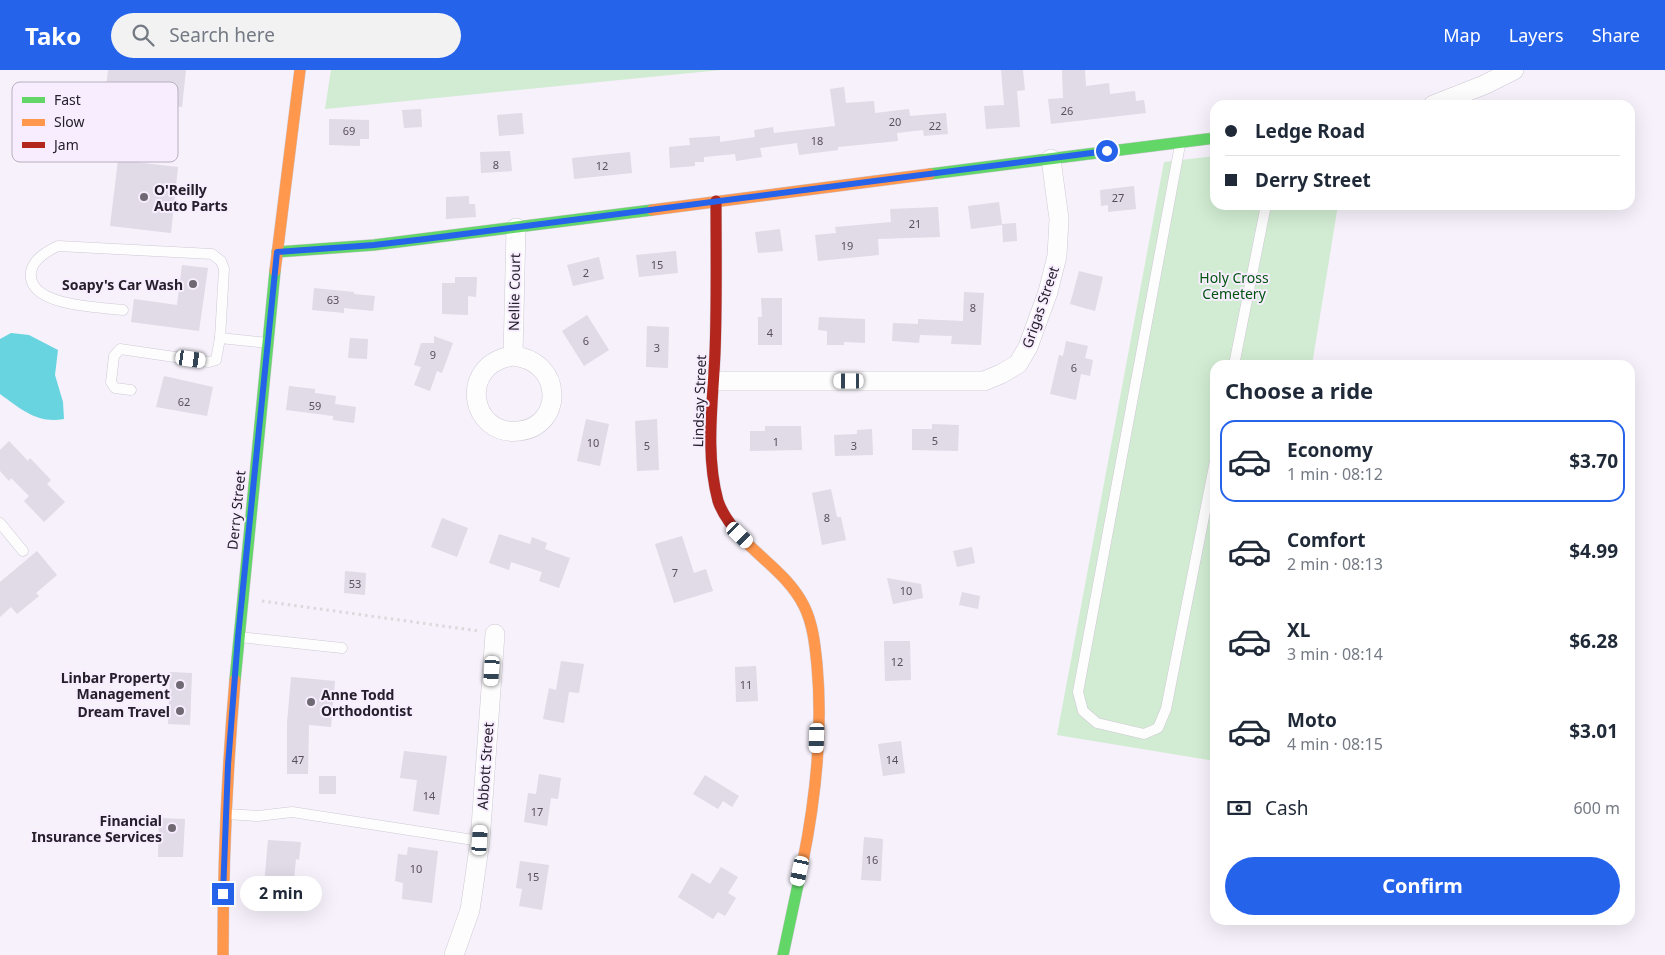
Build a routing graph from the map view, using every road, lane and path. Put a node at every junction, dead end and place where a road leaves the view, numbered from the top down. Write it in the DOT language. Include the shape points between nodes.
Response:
graph roads {
  1 [pos="300,70"];
  2 [pos="1514,70"];
  3 [pos="1446,100"];
  4 [pos="1210,139"];
  5 [pos="1180,142"];
  6 [pos="1051,159"];
  7 [pos="716,201"];
  8 [pos="1265,210"];
  9 [pos="516,228"];
  10 [pos="277,252"];
  11 [pos="123,310"];
  12 [pos="220,338"];
  13 [pos="268,343"];
  14 [pos="513,356"];
  15 [pos="1235,360"];
  16 [pos="714,382"];
  17 [pos="131,390"];
  18 [pos="1210,486"];
  19 [pos="0,523"];
  20 [pos="23,551"];
  21 [pos="242,599"];
  22 [pos="495,634"];
  23 [pos="238,637"];
  24 [pos="342,648"];
  25 [pos="226,814"];
  26 [pos="480,840"];
  27 [pos="223,955"];
  28 [pos="454,955"];
  29 [pos="783,955"];
  1 -- 10 [label="street, Derry Street"];
  2 -- 3 [label="street"];
  4 -- 5 [label="street"];
  5 -- 6 [label="street"];
  5 -- 18 [label="lane" via="1078,692 1083,711 1097,724 1144,734 1158,728 1166,709"];
  6 -- 7 [label="street"];
  6 -- 16 [label="street, Grigas Street" via="1058,201 1057,256 1048,292 1028,347 1018,364 984,381"];
  7 -- 9 [label="street"];
  7 -- 16 [label="street, Lindsay Street"];
  8 -- 15 [label="lane"];
  9 -- 10 [label="street" via="374,245"];
  9 -- 14 [label="street, Nellie Court"];
  10 -- 13 [label="street, Derry Street"];
  11 -- 12 [label="lane" via="51,300 35,286 31,273 34,265 40,256 58,246 212,254 221,260 224,269"];
  12 -- 13 [label="lane"];
  12 -- 17 [label="lane" via="213,362 117,351 111,382 115,388"];
  13 -- 21 [label="street, Derry Street"];
  14 -- 14 [label="street" via="487,366 477,383 476,392 476,402 485,418 501,430 510,432 536,425 548,412 552,395 544,370 530,359"];
  16 -- 29 [label="street, Lindsay Street" via="711,429 719,504 740,535 795,589 810,625 817,662 817,757 812,814"];
  19 -- 20 [label="lane"];
  21 -- 22 [label="path"];
  21 -- 23 [label="street, Derry Street"];
  22 -- 26 [label="street, Abbott Street"];
  23 -- 24 [label="lane"];
  23 -- 25 [label="street, Derry Street"];
  25 -- 26 [label="lane" via="258,816 292,812"];
  25 -- 27 [label="street, Derry Street"];
  26 -- 28 [label="street, Abbott Street" via="470,910"];
}
